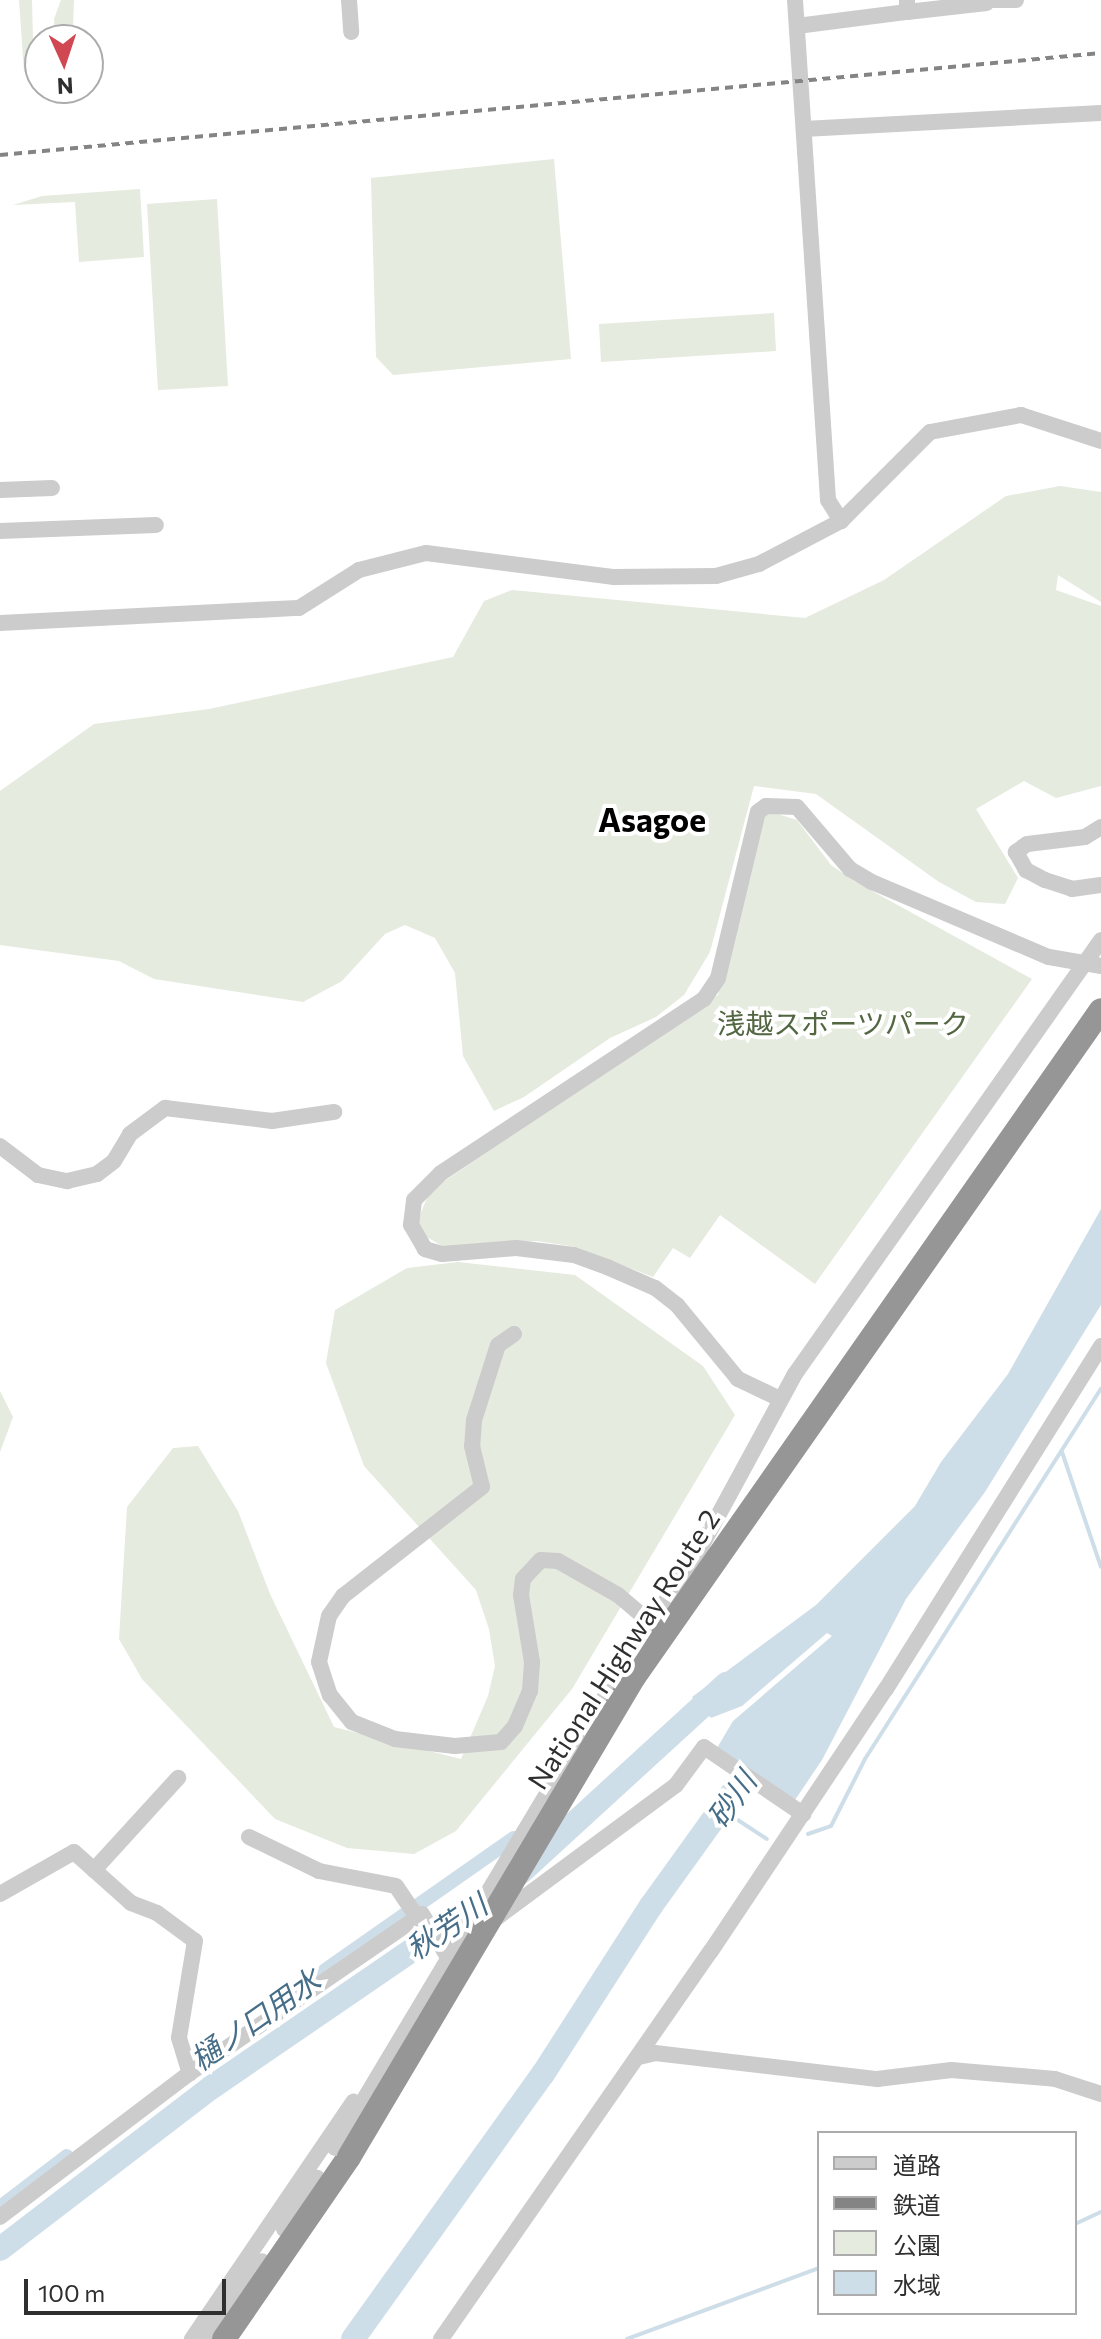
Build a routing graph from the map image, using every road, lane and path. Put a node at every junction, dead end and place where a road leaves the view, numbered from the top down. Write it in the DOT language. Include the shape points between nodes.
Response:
graph roads {
  1 [pos="349,0"];
  2 [pos="795,0"];
  3 [pos="1016,0"];
  4 [pos="986,2"];
  5 [pos="907,6"];
  6 [pos="797,26"];
  7 [pos="351,32"];
  8 [pos="1101,113"];
  9 [pos="804,129"];
  10 [pos="1101,441"];
  11 [pos="52,488"];
  12 [pos="0,490"];
  13 [pos="841,521"];
  14 [pos="156,525"];
  15 [pos="0,531"];
  16 [pos="0,623"];
  17 [pos="1101,827"];
  18 [pos="1101,885"];
  19 [pos="1101,940"];
  20 [pos="1082,963"];
  21 [pos="1101,966"];
  22 [pos="1101,1010"];
  23 [pos="334,1112"];
  24 [pos="0,1146"];
  25 [pos="514,1334"];
  26 [pos="1101,1346"];
  27 [pos="780,1399"];
  28 [pos="650,1622"];
  29 [pos="627,1674"];
  30 [pos="178,1778"];
  31 [pos="803,1814"];
  32 [pos="249,1837"];
  33 [pos="94,1870"];
  34 [pos="0,1894"];
  35 [pos="416,1912"];
  36 [pos="445,1953"];
  37 [pos="639,2057"];
  38 [pos="187,2068"];
  39 [pos="1101,2094"];
  40 [pos="342,2152"];
  41 [pos="0,2217"];
  42 [pos="192,2339"];
  43 [pos="203,2339"];
  44 [pos="224,2339"];
  45 [pos="441,2339"];
  1 -- 7 [label="street"];
  2 -- 6 [label="street"];
  3 -- 4 [label="street"];
  4 -- 5 [label="street"];
  5 -- 6 [label="street"];
  6 -- 9 [label="street"];
  8 -- 9 [label="street"];
  9 -- 13 [label="street" via="828,500"];
  10 -- 13 [label="street" via="1021,415 930,432"];
  11 -- 12 [label="street"];
  13 -- 16 [label="street" via="759,564 716,576 614,577 426,553 359,570 299,608"];
  14 -- 15 [label="street"];
  17 -- 18 [label="street" via="1085,837 1027,844 1016,852 1026,870 1045,880 1072,889"];
  19 -- 20 [label="street"];
  20 -- 21 [label="street"];
  20 -- 27 [label="street" via="1035,1038"];
  20 -- 27 [label="street" via="1049,957 872,882 850,869 797,807 766,806 758,812 718,978 704,999 441,1173 414,1200 411,1225 425,1249 442,1254 516,1248 574,1255 655,1288 677,1305 738,1379"];
  22 -- 29 [label="highway, National Highway Route 2"];
  23 -- 24 [label="street" via="272,1121 165,1108 130,1134 114,1161 97,1174 67,1181 38,1175"];
  25 -- 28 [label="street" via="498,1345 474,1420 472,1446 482,1487 343,1596 329,1616 319,1662 330,1695 352,1722 395,1739 455,1746 501,1742 515,1726 530,1691 532,1662 521,1595 523,1579 541,1560 558,1561 618,1595"];
  26 -- 31 [label="street" via="1059,1420"];
  27 -- 28 [label="street" via="701,1547"];
  28 -- 29 [label="street"];
  29 -- 40 [label="highway, National Highway Route 2, bridge"];
  30 -- 33 [label="street"];
  31 -- 36 [label="street" via="704,1747 676,1785"];
  31 -- 37 [label="street"];
  32 -- 35 [label="street" via="319,1871 396,1886"];
  33 -- 34 [label="street" via="74,1852"];
  33 -- 38 [label="street" via="131,1903 157,1913 195,1941 179,2038"];
  35 -- 36 [label="street"];
  35 -- 38 [label="street"];
  36 -- 42 [label="street" via="320,2156"];
  37 -- 39 [label="street" via="655,2053 877,2079 951,2070 1055,2079"];
  37 -- 45 [label="street"];
  38 -- 41 [label="street"];
  40 -- 43 [label="street" via="218,2327"];
  40 -- 44 [label="highway, National Highway Route 2"];
}
